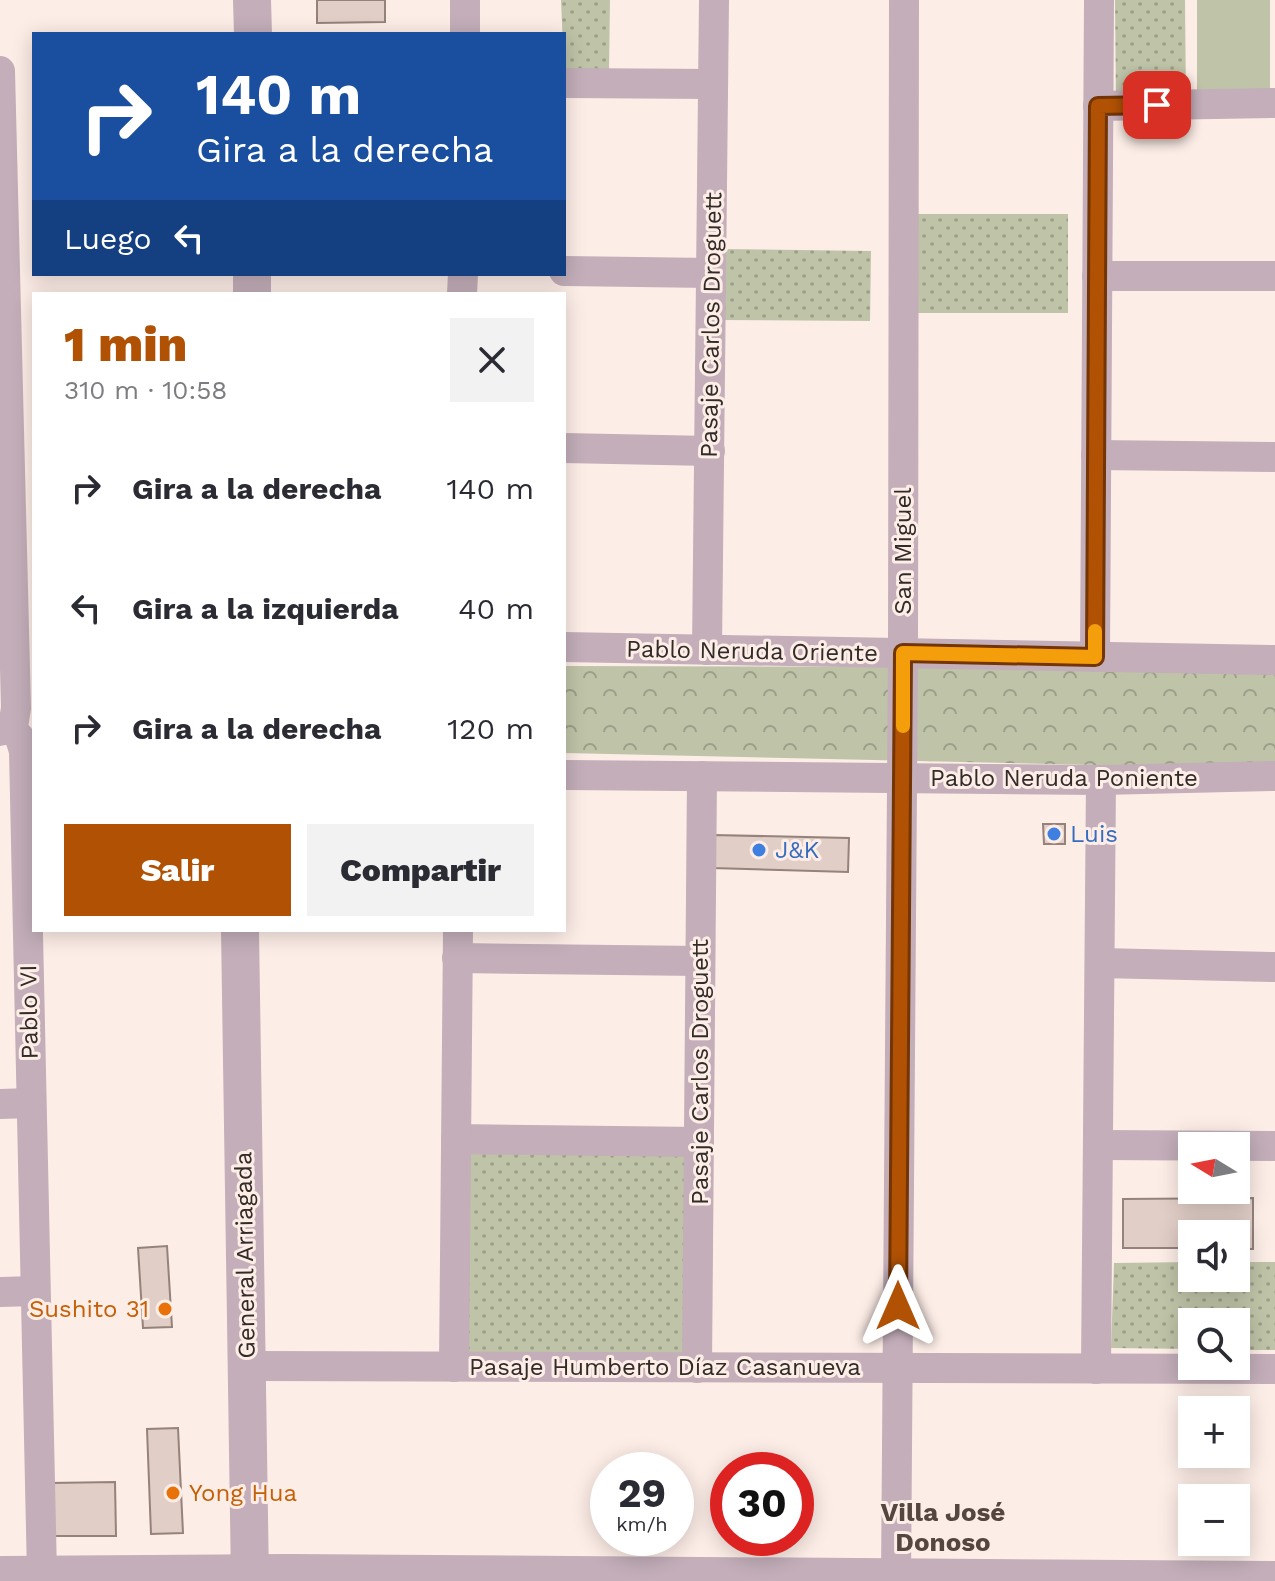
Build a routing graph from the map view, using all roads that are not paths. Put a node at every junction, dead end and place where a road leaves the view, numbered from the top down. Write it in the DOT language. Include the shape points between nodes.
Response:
graph roads {
  1 [pos="252,0"];
  2 [pos="465,0"];
  3 [pos="714,0"];
  4 [pos="904,0"];
  5 [pos="1099,0"];
  6 [pos="253,32"];
  7 [pos="465,32"];
  8 [pos="0,71"];
  9 [pos="566,83"];
  10 [pos="713,84"];
  11 [pos="1275,103"];
  12 [pos="1098,106"];
  13 [pos="1,170"];
  14 [pos="566,271"];
  15 [pos="711,273"];
  16 [pos="1097,276"];
  17 [pos="1275,276"];
  18 [pos="4,352"];
  19 [pos="566,448"];
  20 [pos="710,451"];
  21 [pos="1096,455"];
  22 [pos="1275,457"];
  23 [pos="566,647"];
  24 [pos="707,650"];
  25 [pos="903,653"];
  26 [pos="1095,657"];
  27 [pos="1275,660"];
  28 [pos="5,729"];
  29 [pos="566,775"];
  30 [pos="702,776"];
  31 [pos="1275,776"];
  32 [pos="902,778"];
  33 [pos="1101,780"];
  34 [pos="14,919"];
  35 [pos="240,932"];
  36 [pos="458,944"];
  37 [pos="700,961"];
  38 [pos="1100,963"];
  39 [pos="1275,967"];
  40 [pos="31,1103"];
  41 [pos="0,1104"];
  42 [pos="456,1139"];
  43 [pos="699,1142"];
  44 [pos="1098,1145"];
  45 [pos="1275,1146"];
  46 [pos="35,1291"];
  47 [pos="0,1292"];
  48 [pos="247,1366"];
  49 [pos="454,1367"];
  50 [pos="697,1368"];
  51 [pos="897,1368"];
  52 [pos="1096,1369"];
  53 [pos="1275,1369"];
  54 [pos="0,1575"];
  55 [pos="42,1575"];
  56 [pos="250,1578"];
  57 [pos="896,1579"];
  58 [pos="1275,1580"];
  1 -- 6 [label="street"];
  2 -- 7 [label="street"];
  3 -- 10 [label="street, Pasaje Carlos Droguett"];
  4 -- 25 [label="street, San Miguel"];
  5 -- 12 [label="street"];
  8 -- 13 [label="street, Pablo VI"];
  9 -- 10 [label="street"];
  10 -- 15 [label="street, Pasaje Carlos Droguett"];
  11 -- 12 [label="street"];
  12 -- 16 [label="street"];
  13 -- 18 [label="street, Pablo VI"];
  14 -- 15 [label="street"];
  15 -- 20 [label="street, Pasaje Carlos Droguett"];
  16 -- 17 [label="street"];
  16 -- 21 [label="street"];
  18 -- 28 [label="street, Pablo VI" via="16,708 14,721"];
  19 -- 20 [label="street"];
  20 -- 24 [label="street, Pasaje Carlos Droguett"];
  21 -- 22 [label="street"];
  21 -- 26 [label="street"];
  23 -- 24 [label="street, Pablo Neruda Oriente"];
  24 -- 25 [label="street, Pablo Neruda Oriente"];
  25 -- 26 [label="street, Pablo Neruda Oriente"];
  25 -- 32 [label="street, San Miguel"];
  26 -- 27 [label="street, Pablo Neruda Oriente"];
  28 -- 34 [label="street, Pablo VI" via="20,738 24,751"];
  29 -- 30 [label="street, Pablo Neruda Poniente"];
  30 -- 32 [label="street, Pablo Neruda Poniente"];
  30 -- 37 [label="street, Pasaje Carlos Droguett"];
  31 -- 33 [label="street, Pablo Neruda Poniente"];
  32 -- 33 [label="street, Pablo Neruda Poniente"];
  32 -- 51 [label="street, San Miguel"];
  33 -- 38 [label="street"];
  34 -- 40 [label="street, Pablo VI"];
  35 -- 48 [label="street, General Arriagada"];
  36 -- 37 [label="street"];
  36 -- 42 [label="street"];
  37 -- 43 [label="street, Pasaje Carlos Droguett"];
  38 -- 39 [label="street"];
  38 -- 44 [label="street"];
  40 -- 41 [label="street"];
  40 -- 46 [label="street, Pablo VI"];
  42 -- 43 [label="street"];
  42 -- 49 [label="street"];
  43 -- 50 [label="street, Pasaje Carlos Droguett"];
  44 -- 45 [label="street"];
  44 -- 52 [label="street"];
  46 -- 47 [label="street"];
  46 -- 55 [label="street, Pablo VI"];
  48 -- 49 [label="street, Pasaje Humberto Díaz Casanueva"];
  48 -- 56 [label="street, General Arriagada"];
  49 -- 50 [label="street, Pasaje Humberto Díaz Casanueva"];
  50 -- 51 [label="street, Pasaje Humberto Díaz Casanueva"];
  51 -- 52 [label="street, Pasaje Humberto Díaz Casanueva"];
  51 -- 57 [label="street, San Miguel"];
  52 -- 53 [label="street, Pasaje Humberto Díaz Casanueva"];
  54 -- 55 [label="street"];
  55 -- 56 [label="street"];
  56 -- 57 [label="street"];
  57 -- 58 [label="street"];
}
